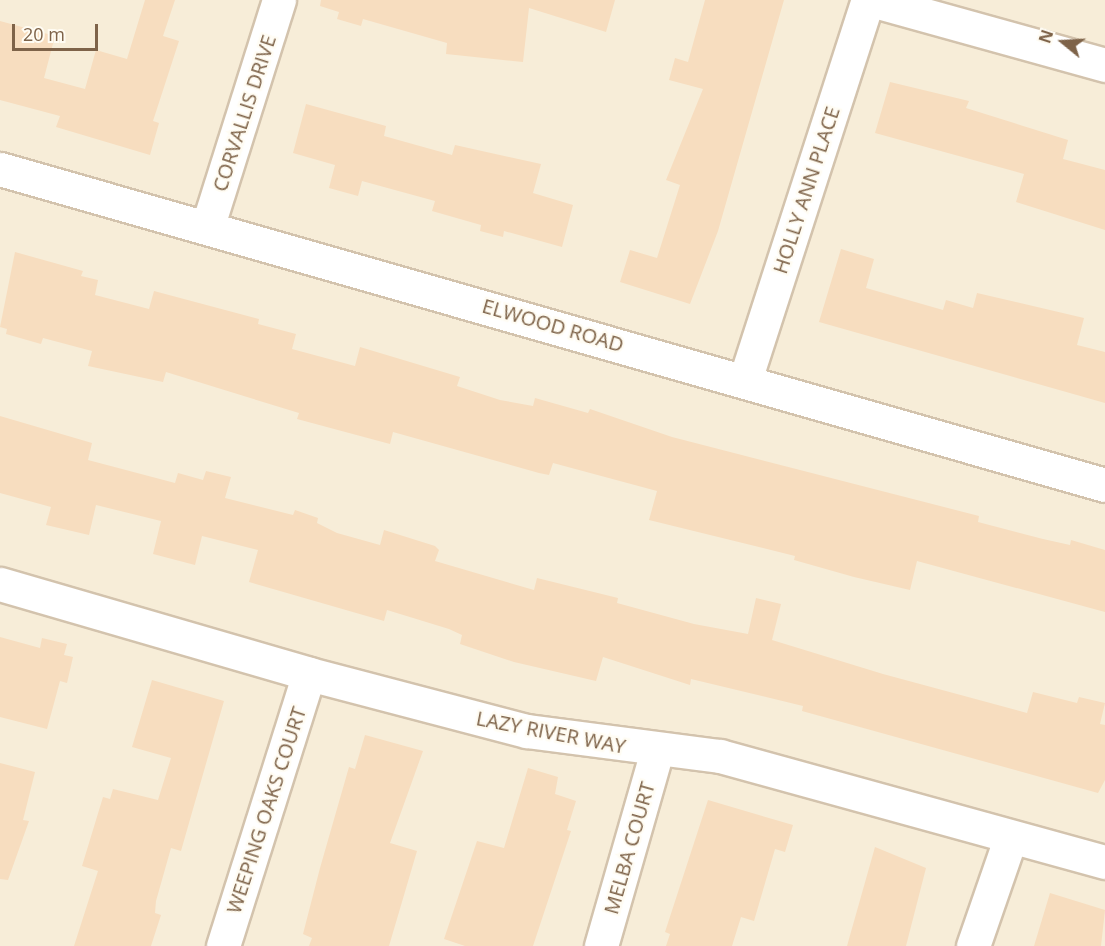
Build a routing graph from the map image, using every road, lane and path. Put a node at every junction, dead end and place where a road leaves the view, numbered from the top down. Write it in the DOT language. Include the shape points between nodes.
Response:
graph roads {
  1 [pos="279,0"];
  2 [pos="870,0"];
  3 [pos="1105,65"];
  4 [pos="0,169"];
  5 [pos="208,225"];
  6 [pos="745,380"];
  7 [pos="1105,485"];
  8 [pos="0,584"];
  9 [pos="309,674"];
  10 [pos="657,751"];
  11 [pos="1010,838"];
  12 [pos="1105,862"];
  13 [pos="223,946"];
  14 [pos="601,946"];
  15 [pos="973,946"];
  1 -- 5 [label="street, CORVALLIS DRIVE"];
  2 -- 3 [label="street, HOLLY ANN PLACE"];
  2 -- 6 [label="street, HOLLY ANN PLACE"];
  4 -- 5 [label="street, ELWOOD ROAD"];
  5 -- 6 [label="street, ELWOOD ROAD"];
  6 -- 7 [label="street, ELWOOD ROAD"];
  8 -- 9 [label="street, LAZY RIVER WAY"];
  9 -- 10 [label="street, LAZY RIVER WAY" via="527,731"];
  9 -- 13 [label="street, WEEPING OAKS COURT"];
  10 -- 11 [label="street, LAZY RIVER WAY" via="720,756"];
  10 -- 14 [label="street, MELBA COURT"];
  11 -- 12 [label="street, LAZY RIVER WAY"];
  11 -- 15 [label="street"];
}
